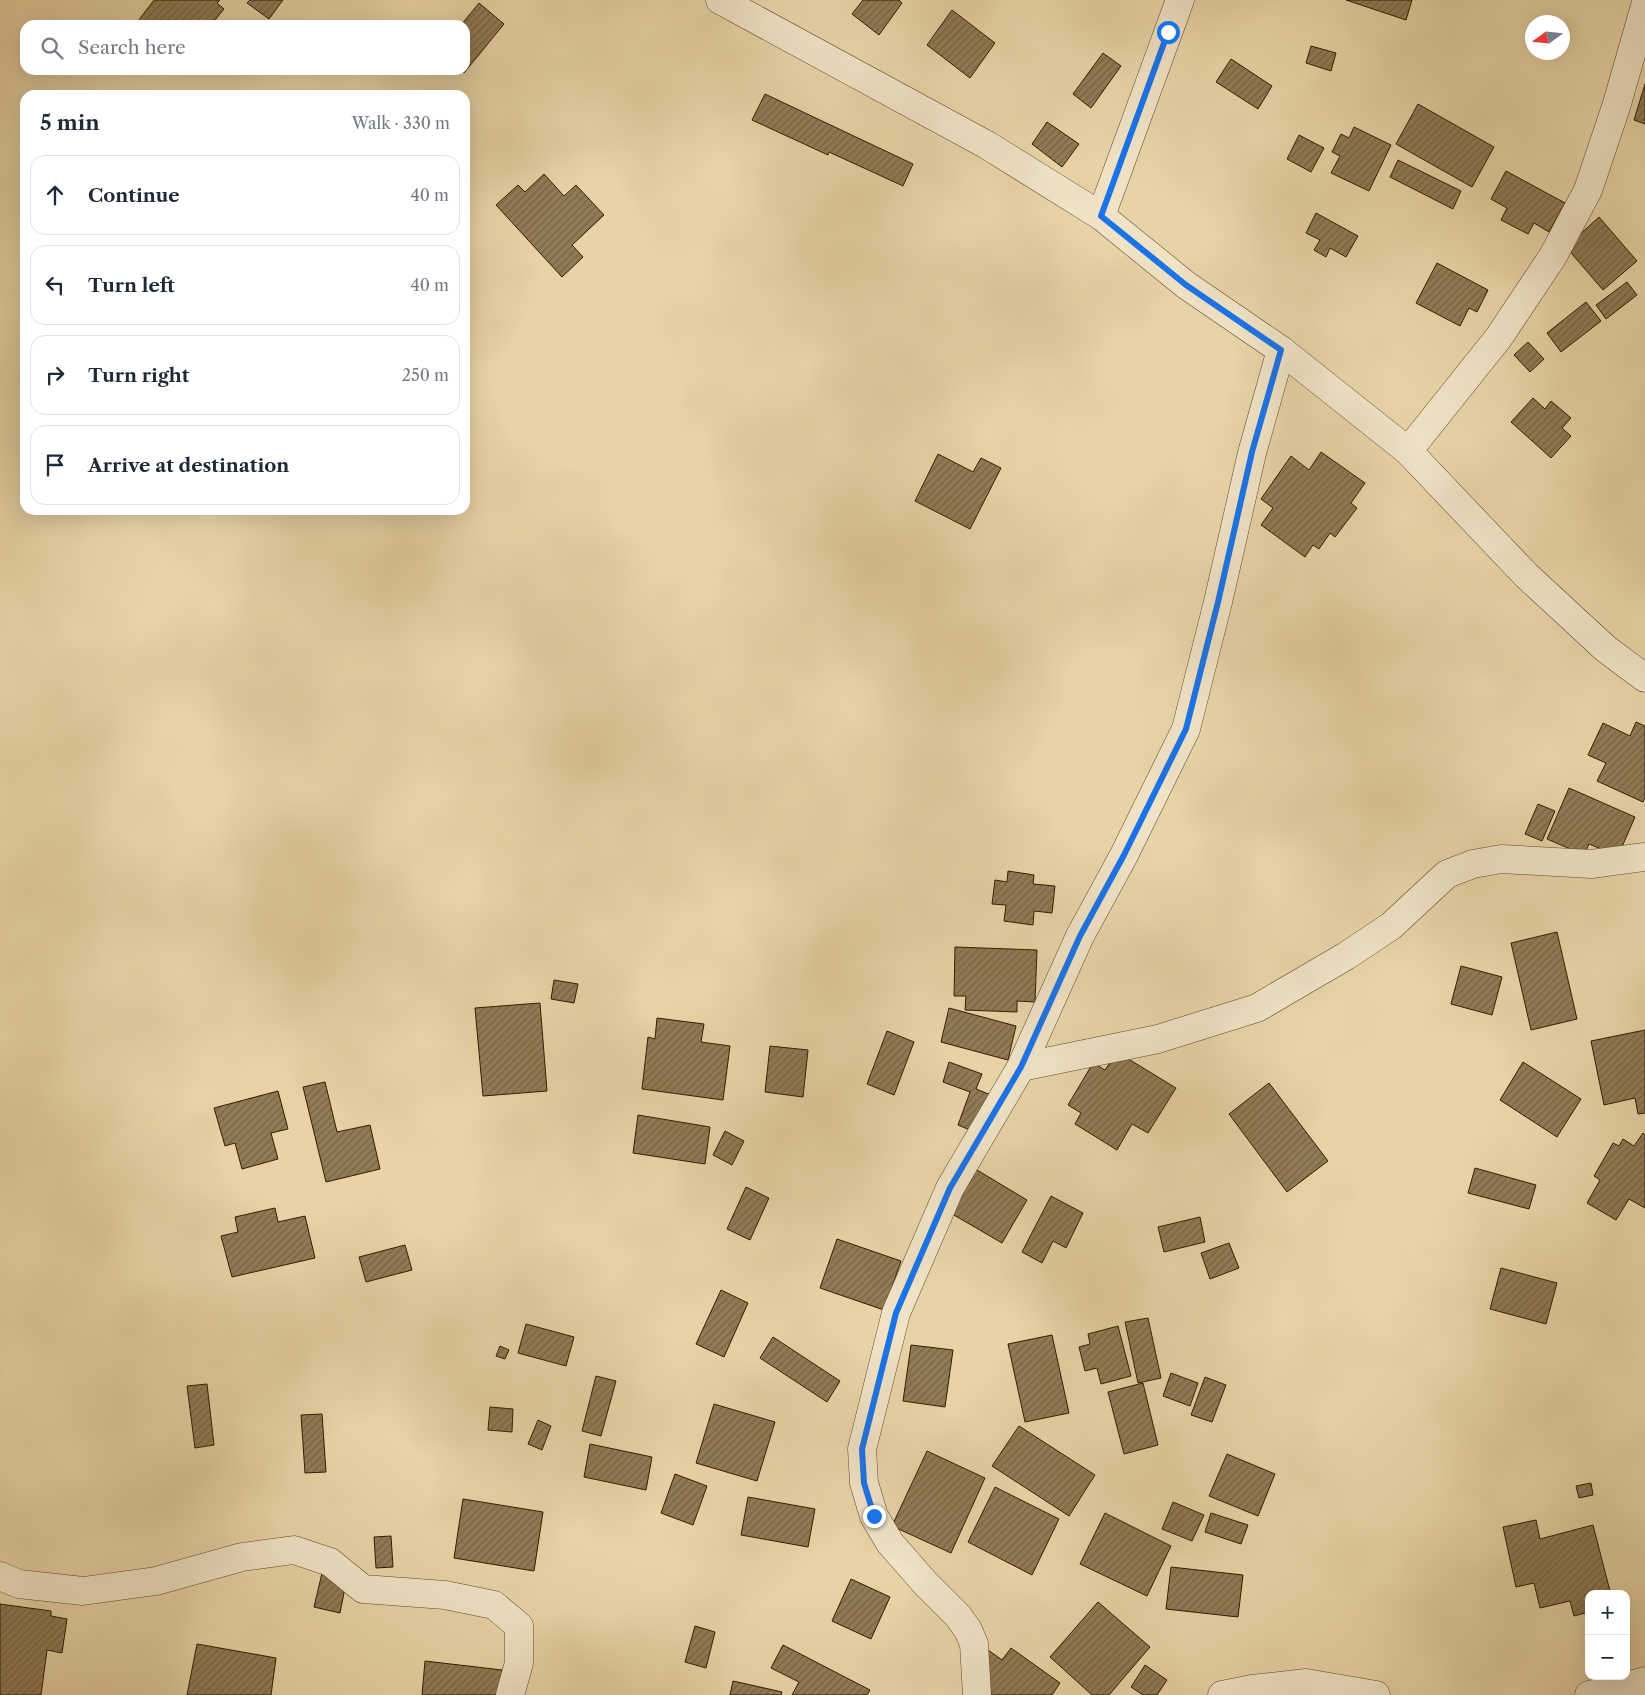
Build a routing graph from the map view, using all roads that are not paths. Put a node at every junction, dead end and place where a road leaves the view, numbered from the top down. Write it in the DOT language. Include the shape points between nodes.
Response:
graph roads {
  1 [pos="720,0"];
  2 [pos="1180,0"];
  3 [pos="1645,6"];
  4 [pos="1101,216"];
  5 [pos="1281,350"];
  6 [pos="1408,451"];
  7 [pos="1645,678"];
  8 [pos="1645,857"];
  9 [pos="1021,1067"];
  10 [pos="0,1576"];
  11 [pos="1645,1681"];
  12 [pos="510,1695"];
  13 [pos="977,1695"];
  14 [pos="1222,1695"];
  15 [pos="1376,1695"];
  16 [pos="1589,1695"];
  1 -- 4 [label="street" via="987,145"];
  2 -- 4 [label="street"];
  3 -- 6 [label="street" via="1588,190 1554,256 1499,337"];
  4 -- 5 [label="street" via="1186,285"];
  5 -- 6 [label="street"];
  5 -- 9 [label="street" via="1252,452 1186,729 1080,936"];
  6 -- 7 [label="street" via="1527,576 1606,649"];
  8 -- 9 [label="street" via="1591,864 1501,859 1473,864 1447,874 1391,926 1346,956 1257,1008 1158,1039"];
  9 -- 13 [label="street" via="950,1188 896,1313 862,1449 864,1483 874,1516 890,1543 968,1630 974,1644"];
  10 -- 12 [label="street" via="19,1584 83,1591 156,1581 242,1557 294,1550 330,1562 363,1589 445,1595 494,1605 519,1626 518,1663"];
  11 -- 16 [label="street"];
  14 -- 15 [label="street" via="1306,1683"];
}
